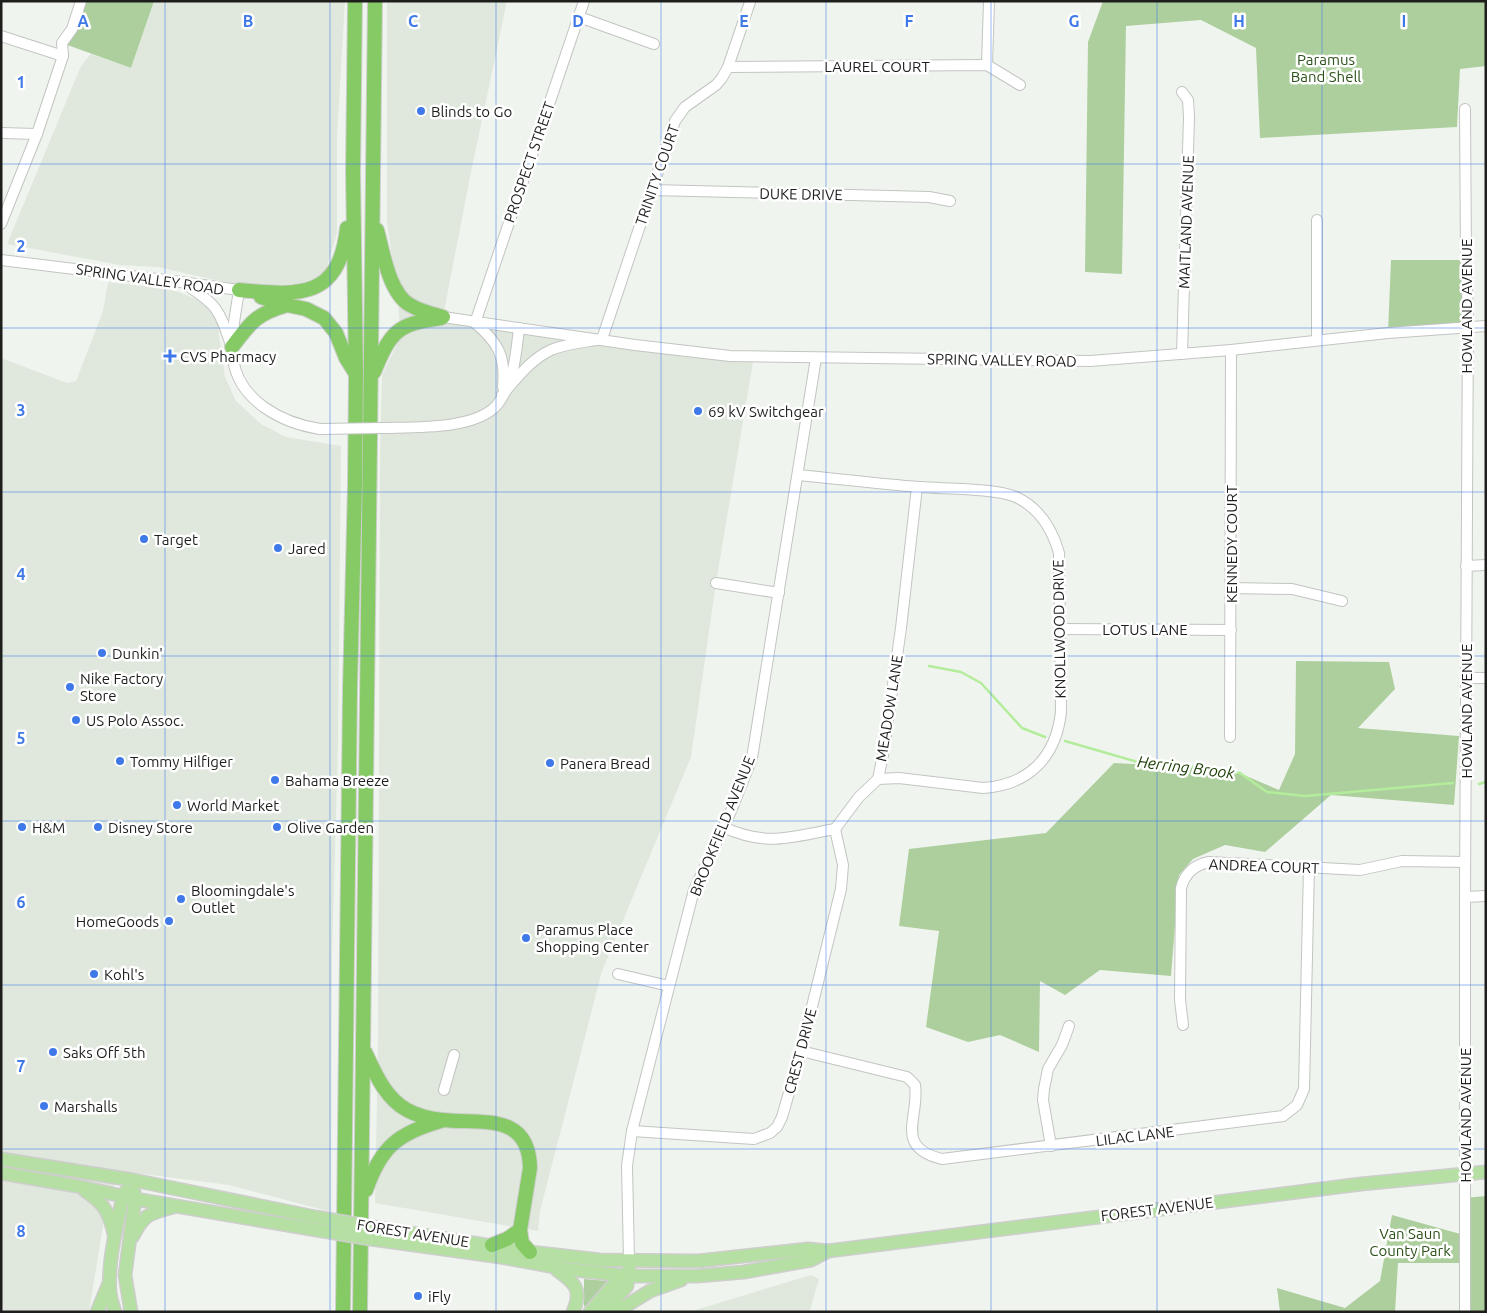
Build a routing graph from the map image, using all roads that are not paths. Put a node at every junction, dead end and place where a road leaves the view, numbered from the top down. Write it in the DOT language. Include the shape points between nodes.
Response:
graph roads {
  1 [pos="81,1"];
  2 [pos="355,1"];
  3 [pos="375,1"];
  4 [pos="584,1"];
  5 [pos="989,1"];
  6 [pos="750,2"];
  7 [pos="579,17"];
  8 [pos="1,36"];
  9 [pos="654,44"];
  10 [pos="63,56"];
  11 [pos="987,66"];
  12 [pos="728,67"];
  13 [pos="1020,85"];
  14 [pos="1182,92"];
  15 [pos="1465,109"];
  16 [pos="1,133"];
  17 [pos="36,134"];
  18 [pos="353,172"];
  19 [pos="651,190"];
  20 [pos="950,201"];
  21 [pos="373,214"];
  22 [pos="1317,220"];
  23 [pos="1,224"];
  24 [pos="1,260"];
  25 [pos="181,282"];
  26 [pos="239,290"];
  27 [pos="287,305"];
  28 [pos="443,317"];
  29 [pos="475,323"];
  30 [pos="1486,326"];
  31 [pos="1467,327"];
  32 [pos="519,328"];
  33 [pos="602,339"];
  34 [pos="1317,340"];
  35 [pos="232,347"];
  36 [pos="1232,350"];
  37 [pos="1182,354"];
  38 [pos="816,358"];
  39 [pos="356,374"];
  40 [pos="372,377"];
  41 [pos="502,395"];
  42 [pos="798,475"];
  43 [pos="917,487"];
  44 [pos="1486,565"];
  45 [pos="1466,566"];
  46 [pos="716,583"];
  47 [pos="1231,588"];
  48 [pos="779,593"];
  49 [pos="1342,601"];
  50 [pos="1060,629"];
  51 [pos="1230,630"];
  52 [pos="1466,678"];
  53 [pos="1486,678"];
  54 [pos="1230,737"];
  55 [pos="878,779"];
  56 [pos="723,827"];
  57 [pos="835,829"];
  58 [pos="1465,862"];
  59 [pos="1310,867"];
  60 [pos="1486,896"];
  61 [pos="1465,897"];
  62 [pos="618,974"];
  63 [pos="669,986"];
  64 [pos="1183,1025"];
  65 [pos="1069,1026"];
  66 [pos="364,1049"];
  67 [pos="800,1051"];
  68 [pos="454,1055"];
  69 [pos="444,1090"];
  70 [pos="443,1120"];
  71 [pos="632,1131"];
  72 [pos="1051,1146"];
  73 [pos="1,1160"];
  74 [pos="1486,1172"];
  75 [pos="1,1173"];
  76 [pos="1464,1173"];
  77 [pos="133,1180"];
  78 [pos="77,1186"];
  79 [pos="129,1198"];
  80 [pos="362,1203"];
  81 [pos="176,1206"];
  82 [pos="520,1230"];
  83 [pos="372,1233"];
  84 [pos="115,1236"];
  85 [pos="130,1243"];
  86 [pos="492,1245"];
  87 [pos="828,1251"];
  88 [pos="530,1252"];
  89 [pos="629,1260"];
  90 [pos="552,1267"];
  91 [pos="628,1276"];
  92 [pos="697,1276"];
  93 [pos="111,1279"];
  94 [pos="360,1310"];
  95 [pos="97,1312"];
  96 [pos="115,1312"];
  97 [pos="131,1312"];
  98 [pos="343,1312"];
  99 [pos="574,1312"];
  100 [pos="590,1312"];
  101 [pos="604,1312"];
  102 [pos="616,1312"];
  103 [pos="1465,1312"];
  1 -- 10 [label="street" via="72,29 62,43"];
  2 -- 18 [label="highway"];
  3 -- 21 [label="highway"];
  4 -- 7 [label="street, PROSPECT STREET"];
  5 -- 11 [label="street"];
  6 -- 12 [label="street, TRINITY COURT"];
  7 -- 9 [label="street"];
  7 -- 29 [label="street, PROSPECT STREET"];
  8 -- 10 [label="street"];
  10 -- 17 [label="street"];
  11 -- 12 [label="street, LAUREL COURT"];
  11 -- 13 [label="street"];
  12 -- 19 [label="street, TRINITY COURT" via="716,85 685,107 675,121"];
  14 -- 37 [label="street, MAITLAND AVENUE" via="1188,100 1189,117"];
  15 -- 31 [label="street, HOWLAND AVENUE"];
  16 -- 17 [label="street"];
  17 -- 23 [label="street"];
  18 -- 26 [label="highway" via="346,240 338,262 324,282 287,294"];
  18 -- 39 [label="highway"];
  19 -- 20 [label="street, DUKE DRIVE" via="929,197"];
  19 -- 33 [label="street, TRINITY COURT"];
  21 -- 28 [label="highway" via="399,295 410,305"];
  21 -- 40 [label="highway"];
  22 -- 34 [label="street"];
  24 -- 25 [label="street, SPRING VALLEY ROAD"];
  25 -- 26 [label="street, SPRING VALLEY ROAD"];
  25 -- 35 [label="street" via="214,305"];
  26 -- 27 [label="highway"];
  26 -- 35 [label="street, SPRING VALLEY ROAD"];
  27 -- 35 [label="highway" via="258,317"];
  27 -- 39 [label="highway" via="312,311 329,322"];
  28 -- 29 [label="street, SPRING VALLEY ROAD"];
  28 -- 40 [label="highway" via="413,322 397,332 380,356"];
  29 -- 32 [label="street, SPRING VALLEY ROAD"];
  29 -- 41 [label="street" via="501,353 504,367"];
  30 -- 31 [label="street, SPRING VALLEY ROAD"];
  31 -- 34 [label="street, SPRING VALLEY ROAD"];
  31 -- 45 [label="street, HOWLAND AVENUE"];
  32 -- 33 [label="street, SPRING VALLEY ROAD"];
  32 -- 41 [label="street, SPRING VALLEY ROAD" via="515,362"];
  33 -- 38 [label="street, SPRING VALLEY ROAD" via="719,355"];
  33 -- 41 [label="street" via="544,354"];
  34 -- 36 [label="street, SPRING VALLEY ROAD"];
  35 -- 41 [label="street, SPRING VALLEY ROAD, bridge" via="238,376 256,401 278,416 320,429 434,426 468,420 492,409"];
  36 -- 37 [label="street, SPRING VALLEY ROAD"];
  36 -- 47 [label="street, KENNEDY COURT"];
  37 -- 38 [label="street, SPRING VALLEY ROAD" via="1090,361"];
  38 -- 42 [label="street, BROOKFIELD AVENUE"];
  39 -- 98 [label="highway"];
  40 -- 66 [label="highway"];
  42 -- 43 [label="street, KNOLLWOOD DRIVE"];
  42 -- 48 [label="street, BROOKFIELD AVENUE"];
  43 -- 50 [label="street, KNOLLWOOD DRIVE" via="1001,492 1035,510 1050,528 1059,553"];
  43 -- 55 [label="street, MEADOW LANE" via="901,628"];
  44 -- 45 [label="street"];
  45 -- 52 [label="street, HOWLAND AVENUE"];
  46 -- 48 [label="street"];
  47 -- 49 [label="street" via="1292,589"];
  47 -- 51 [label="street, KENNEDY COURT"];
  48 -- 56 [label="street, BROOKFIELD AVENUE" via="752,758"];
  50 -- 51 [label="street, LOTUS LANE"];
  50 -- 55 [label="street, KNOLLWOOD DRIVE" via="1060,724 1051,748 1035,769 1011,783 983,788 899,778"];
  51 -- 54 [label="street, KENNEDY COURT"];
  52 -- 53 [label="street"];
  52 -- 58 [label="street, HOWLAND AVENUE"];
  55 -- 57 [label="street, MEADOW LANE" via="859,797"];
  56 -- 57 [label="street" via="742,836 763,839"];
  56 -- 63 [label="street, BROOKFIELD AVENUE" via="694,890"];
  57 -- 67 [label="street, CREST DRIVE" via="843,865 841,889"];
  58 -- 59 [label="street, ANDREA COURT" via="1402,861 1360,870"];
  58 -- 61 [label="street, HOWLAND AVENUE"];
  59 -- 64 [label="street, ANDREA COURT" via="1209,862 1200,864 1187,874 1181,888 1180,1000"];
  59 -- 72 [label="street, LILAC LANE" via="1304,1089 1298,1105 1278,1118"];
  60 -- 61 [label="street"];
  61 -- 76 [label="street, HOWLAND AVENUE"];
  62 -- 63 [label="street"];
  63 -- 71 [label="street, BROOKFIELD AVENUE"];
  65 -- 72 [label="street" via="1048,1070 1044,1089"];
  66 -- 70 [label="highway" via="377,1078 394,1100 419,1116"];
  66 -- 80 [label="highway"];
  67 -- 71 [label="street, CREST DRIVE" via="782,1117 777,1127 762,1137"];
  67 -- 72 [label="street, LILAC LANE" via="907,1078 916,1085 912,1118 914,1140 920,1150 930,1156 942,1159"];
  68 -- 69 [label="street"];
  70 -- 80 [label="highway" via="410,1132 389,1147 372,1172"];
  70 -- 82 [label="highway" via="499,1123 520,1136 530,1158"];
  71 -- 89 [label="street, BROOKFIELD AVENUE" via="627,1166"];
  73 -- 77 [label="main road, FOREST AVENUE"];
  74 -- 76 [label="main road, FOREST AVENUE"];
  75 -- 78 [label="main road, FOREST AVENUE"];
  76 -- 87 [label="main road, FOREST AVENUE"];
  76 -- 103 [label="street, HOWLAND AVENUE"];
  77 -- 79 [label="main road"];
  77 -- 83 [label="main road, FOREST AVENUE, bridge" via="315,1217"];
  78 -- 79 [label="main road, FOREST AVENUE"];
  78 -- 84 [label="main road" via="98,1199 106,1209"];
  79 -- 81 [label="main road, FOREST AVENUE"];
  79 -- 84 [label="main road"];
  79 -- 85 [label="main road"];
  80 -- 94 [label="highway"];
  81 -- 83 [label="main road, FOREST AVENUE, bridge" via="317,1230"];
  81 -- 85 [label="main road" via="152,1213 142,1220"];
  82 -- 86 [label="highway"];
  82 -- 88 [label="highway" via="522,1243"];
  83 -- 86 [label="main road, FOREST AVENUE"];
  83 -- 90 [label="main road, FOREST AVENUE"];
  84 -- 93 [label="main road"];
  85 -- 97 [label="main road" via="125,1275"];
  86 -- 88 [label="main road, FOREST AVENUE"];
  87 -- 89 [label="main road, FOREST AVENUE" via="808,1249 698,1261"];
  87 -- 92 [label="main road, FOREST AVENUE" via="811,1260 744,1272"];
  88 -- 89 [label="main road, FOREST AVENUE"];
  89 -- 91 [label="main road"];
  90 -- 91 [label="main road, FOREST AVENUE"];
  90 -- 99 [label="main road" via="572,1280 576,1287"];
  91 -- 92 [label="main road, FOREST AVENUE"];
  91 -- 100 [label="main road" via="614,1284"];
  91 -- 101 [label="main road" via="627,1286"];
  92 -- 102 [label="main road" via="650,1292"];
  93 -- 95 [label="main road"];
  93 -- 96 [label="main road" via="110,1292"];
}
